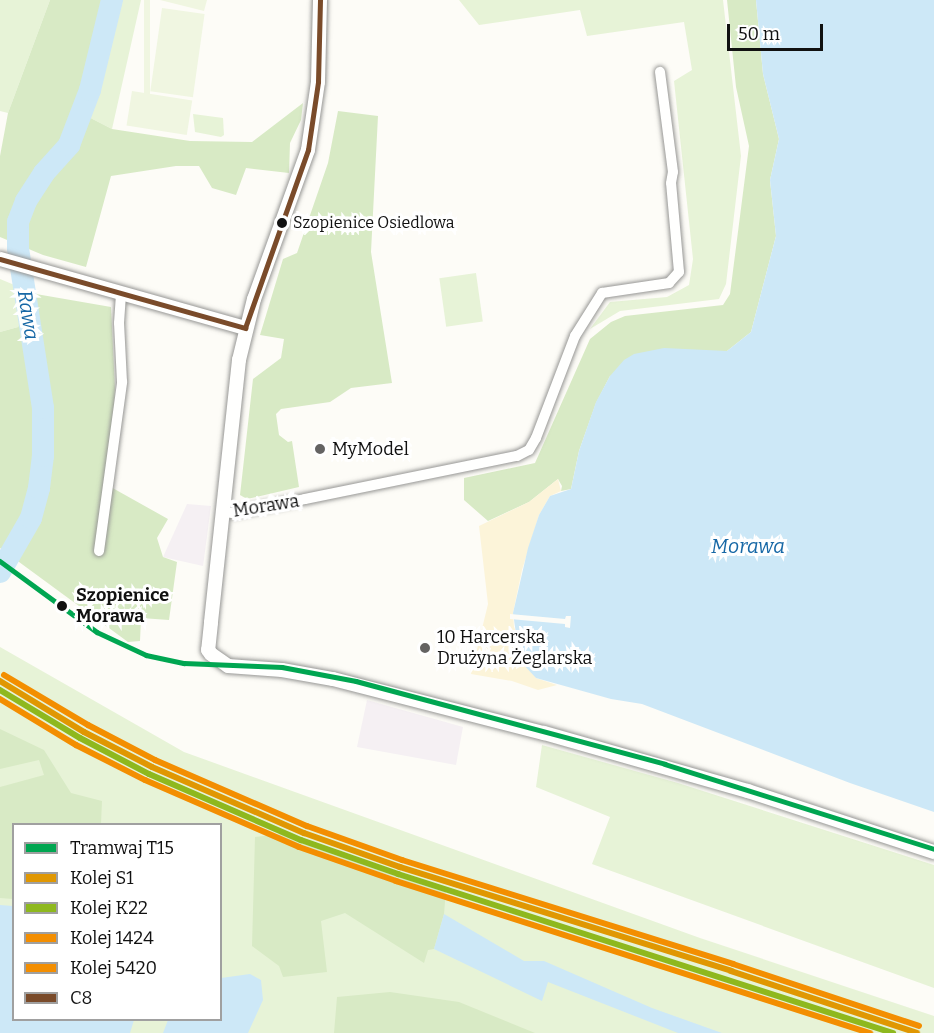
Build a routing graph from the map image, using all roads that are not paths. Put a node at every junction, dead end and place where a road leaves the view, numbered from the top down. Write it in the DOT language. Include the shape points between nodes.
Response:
graph roads {
  1 [pos="320,0"];
  2 [pos="660,72"];
  3 [pos="3,260"];
  4 [pos="121,293"];
  5 [pos="245,328"];
  6 [pos="223,512"];
  7 [pos="99,551"];
  8 [pos="934,852"];
  1 -- 5 [label="street, Morawa" via="318,82 308,150"];
  2 -- 6 [label="street, Morawa" via="673,172 679,272 669,283 602,293 575,336 529,450 518,456"];
  3 -- 4 [label="street"];
  4 -- 5 [label="street"];
  4 -- 7 [label="street" via="122,382"];
  5 -- 6 [label="street, Morawa"];
  6 -- 8 [label="street, Morawa" via="208,650 228,666 344,681 588,745 748,791"];
}
